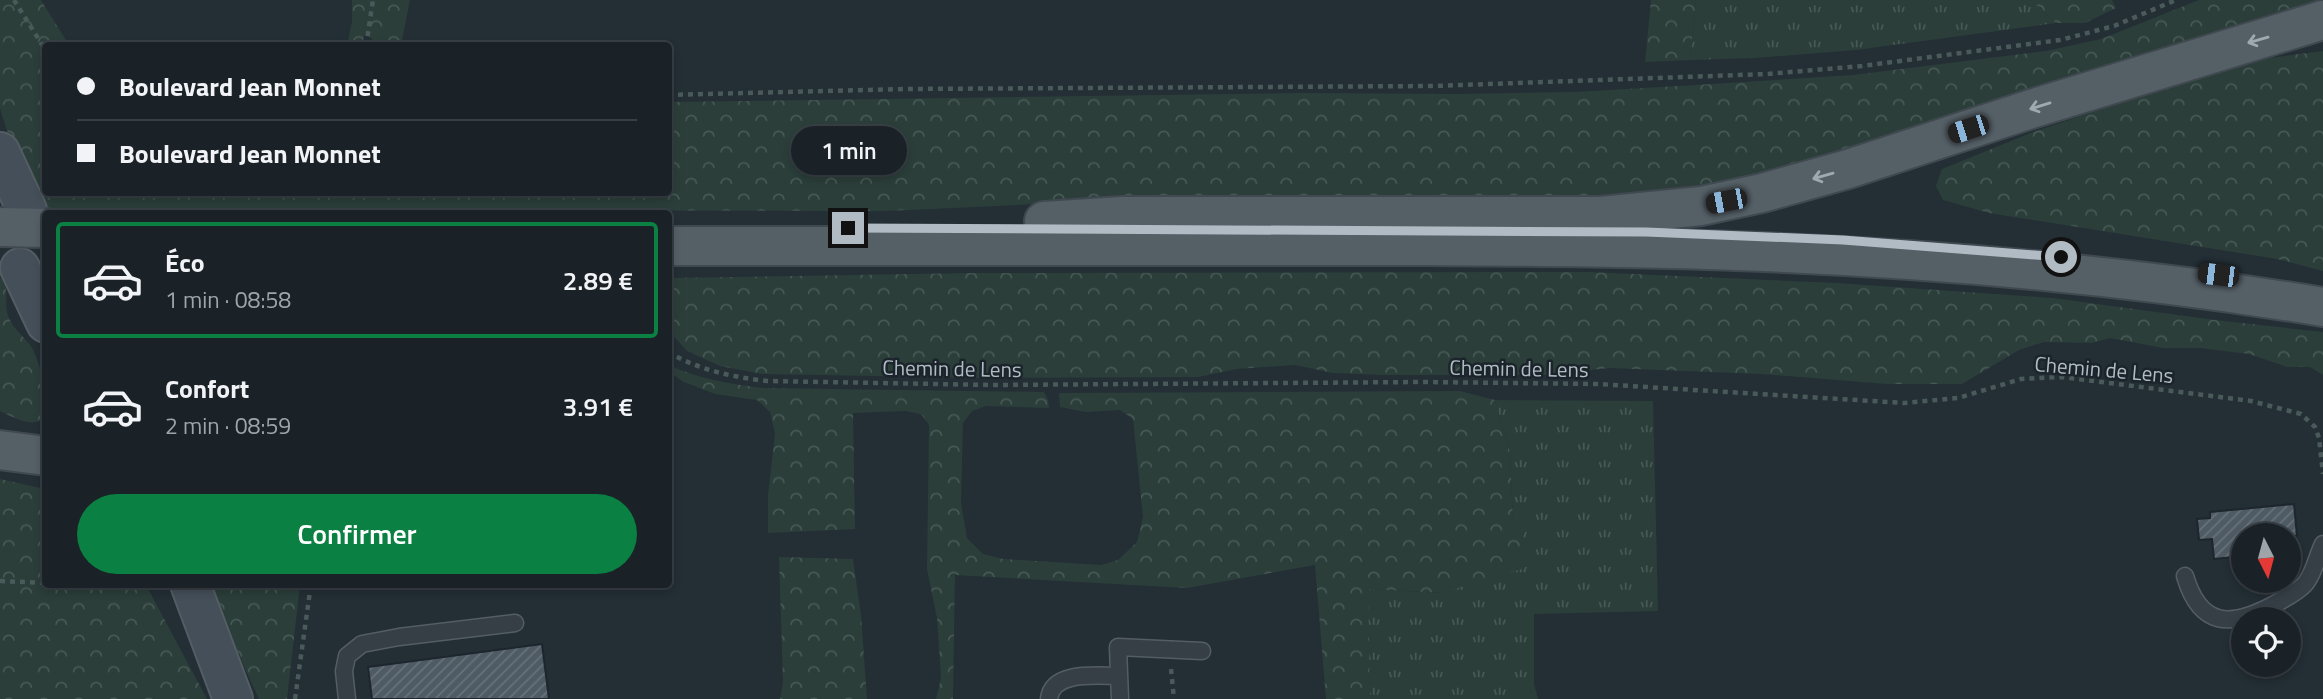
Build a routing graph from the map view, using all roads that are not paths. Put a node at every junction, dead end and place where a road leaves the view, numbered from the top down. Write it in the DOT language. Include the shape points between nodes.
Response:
graph roads {
  1 [pos="2323,20"];
  2 [pos="0,152"];
  3 [pos="24,222"];
  4 [pos="926,227"];
  5 [pos="672,228"];
  6 [pos="672,246"];
  7 [pos="22,252"];
  8 [pos="2323,289"];
  9 [pos="2323,307"];
  10 [pos="42,311"];
  11 [pos="0,450"];
  12 [pos="42,454"];
  13 [pos="2323,544"];
  14 [pos="2185,576"];
  15 [pos="171,588"];
  16 [pos="192,588"];
  17 [pos="515,623"];
  18 [pos="1202,651"];
  19 [pos="1119,676"];
  20 [pos="227,685"];
  21 [pos="347,699"];
  22 [pos="1049,699"];
  23 [pos="1120,699"];
  1 -- 4 [label="main road, one-way" via="1848,169 1701,206 1601,216 1121,216"];
  2 -- 3 [label="street"];
  4 -- 5 [label="main road"];
  4 -- 8 [label="main road" via="1749,235 2039,254"];
  6 -- 9 [label="main road" via="1229,245 1734,251 2122,279"];
  7 -- 10 [label="street"];
  11 -- 12 [label="main road"];
  13 -- 14 [label="lane" via="2308,582 2260,612 2241,618 2223,620 2198,608"];
  15 -- 20 [label="street"];
  16 -- 20 [label="street"];
  17 -- 21 [label="lane" via="362,644 347,656"];
  18 -- 19 [label="lane" via="1118,647"];
  19 -- 22 [label="lane" via="1072,677 1057,683"];
  19 -- 23 [label="lane"];
}
